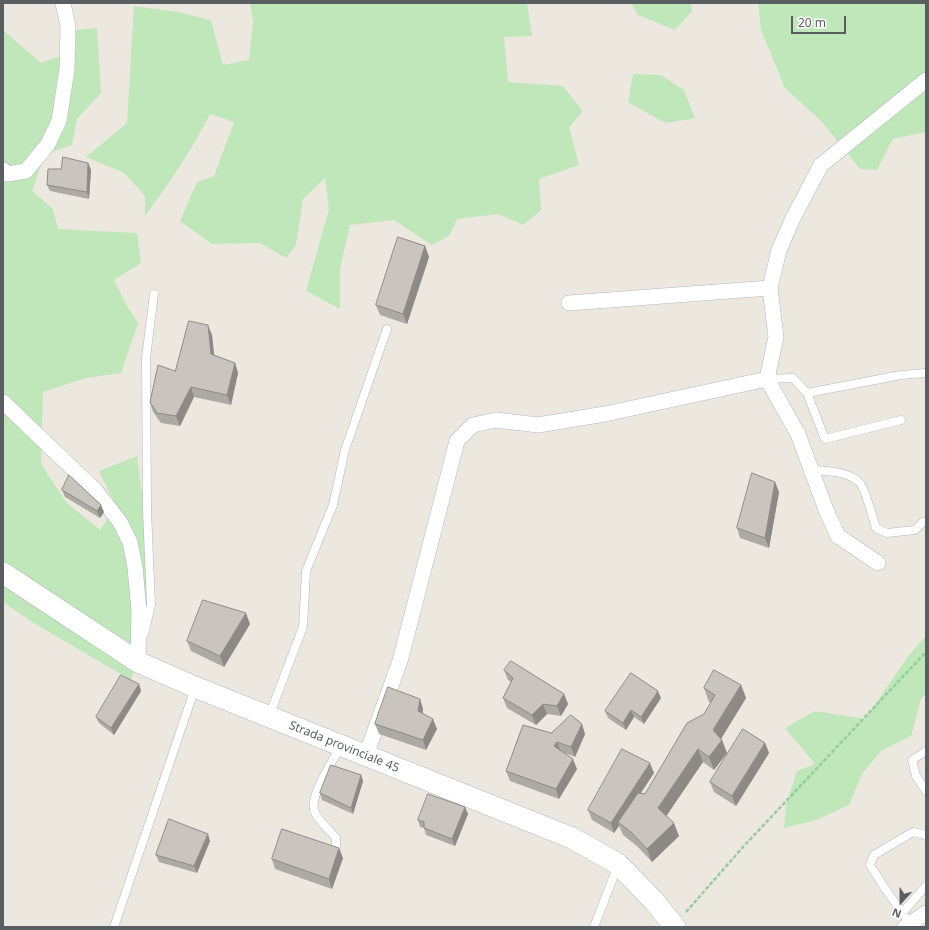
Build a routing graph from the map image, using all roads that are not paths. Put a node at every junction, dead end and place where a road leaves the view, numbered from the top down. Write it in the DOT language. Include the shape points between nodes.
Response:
graph roads {
  1 [pos="63,3"];
  2 [pos="926,80"];
  3 [pos="3,170"];
  4 [pos="770,288"];
  5 [pos="154,294"];
  6 [pos="569,303"];
  7 [pos="387,329"];
  8 [pos="926,373"];
  9 [pos="767,379"];
  10 [pos="807,393"];
  11 [pos="3,402"];
  12 [pos="901,420"];
  13 [pos="811,470"];
  14 [pos="923,522"];
  15 [pos="878,563"];
  16 [pos="3,573"];
  17 [pos="138,662"];
  18 [pos="195,687"];
  19 [pos="269,716"];
  20 [pos="341,746"];
  21 [pos="926,751"];
  22 [pos="366,756"];
  23 [pos="926,791"];
  24 [pos="926,836"];
  25 [pos="336,853"];
  26 [pos="618,864"];
  27 [pos="926,886"];
  28 [pos="926,913"];
  29 [pos="906,921"];
  30 [pos="675,926"];
  31 [pos="114,927"];
  32 [pos="594,927"];
  1 -- 3 [label="street" via="68,26 67,69 59,120 48,144 26,171 7,174"];
  2 -- 4 [label="street" via="821,165 779,250"];
  4 -- 6 [label="street"];
  4 -- 9 [label="street" via="776,337"];
  5 -- 17 [label="lane" via="146,358 147,510 151,605"];
  7 -- 19 [label="lane" via="345,450 333,505 306,571 303,627"];
  8 -- 10 [label="lane" via="901,375"];
  9 -- 10 [label="lane" via="793,378"];
  9 -- 13 [label="street" via="798,434"];
  9 -- 22 [label="street" via="538,425 496,420 473,425 457,441 400,660"];
  10 -- 12 [label="lane" via="825,439"];
  11 -- 17 [label="street" via="96,491 120,522 130,542 136,567 139,612"];
  13 -- 14 [label="lane" via="840,472 860,482 876,528 887,533 915,530"];
  13 -- 15 [label="street" via="838,536"];
  16 -- 17 [label="main road, Strada provinciale 45"];
  17 -- 18 [label="main road, Strada provinciale 45"];
  18 -- 19 [label="main road, Strada provinciale 45"];
  18 -- 31 [label="lane"];
  19 -- 20 [label="main road, Strada provinciale 45"];
  20 -- 22 [label="main road, Strada provinciale 45"];
  20 -- 25 [label="lane" via="315,797 314,810 336,838"];
  21 -- 23 [label="lane" via="912,760 916,776"];
  22 -- 26 [label="main road, Strada provinciale 45" via="572,838"];
  24 -- 29 [label="lane" via="913,832 874,855 870,864"];
  26 -- 30 [label="main road, Strada provinciale 45"];
  26 -- 32 [label="lane"];
  27 -- 29 [label="lane"];
  28 -- 29 [label="street"];
}
